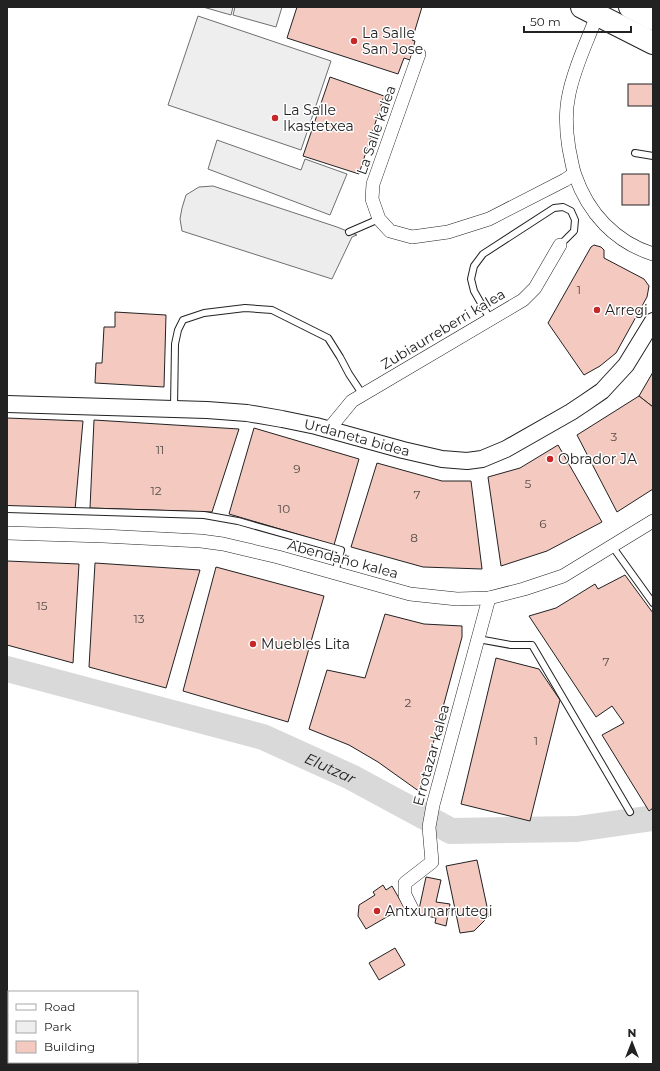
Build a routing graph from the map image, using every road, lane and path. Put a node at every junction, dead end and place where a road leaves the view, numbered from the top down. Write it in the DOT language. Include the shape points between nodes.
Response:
graph roads {
  1 [pos="630,7"];
  2 [pos="588,15"];
  3 [pos="653,19"];
  4 [pos="653,43"];
  5 [pos="419,54"];
  6 [pos="635,153"];
  7 [pos="653,156"];
  8 [pos="574,174"];
  9 [pos="379,219"];
  10 [pos="349,232"];
  11 [pos="560,245"];
  12 [pos="653,254"];
  13 [pos="490,319"];
  14 [pos="653,321"];
  15 [pos="363,395"];
  16 [pos="7,404"];
  17 [pos="174,409"];
  18 [pos="329,429"];
  19 [pos="7,509"];
  20 [pos="653,521"];
  21 [pos="7,533"];
  22 [pos="612,546"];
  23 [pos="335,573"];
  24 [pos="489,598"];
  25 [pos="653,602"];
  26 [pos="478,639"];
  27 [pos="630,812"];
  28 [pos="412,909"];
  1 -- 3 [label="highway"];
  2 -- 4 [label="highway"];
  2 -- 8 [label="street" via="568,95 566,115"];
  5 -- 9 [label="street, La Salle kalea" via="373,184 372,199"];
  6 -- 7 [label="lane"];
  8 -- 9 [label="street, La Salle kalea" via="489,219 448,232 412,237 390,231"];
  8 -- 12 [label="street" via="582,194 596,215 617,236 632,246"];
  9 -- 10 [label="lane"];
  11 -- 13 [label="street, Zubiaurreberri kalea" via="535,288 523,300"];
  11 -- 13 [label="lane" via="574,231 571,211 563,207 554,208 483,254 474,266 471,279 474,291"];
  13 -- 15 [label="street, Zubiaurreberri kalea"];
  14 -- 18 [label="street, Urdaneta bidea" via="626,365 602,391 506,449 482,459 442,460"];
  15 -- 17 [label="lane" via="328,338 272,310 244,308 204,313 183,320 175,344"];
  15 -- 18 [label="street, Zubiaurreberri kalea" via="352,401"];
  16 -- 17 [label="street, Urdaneta bidea"];
  17 -- 18 [label="street, Urdaneta bidea" via="247,413"];
  19 -- 23 [label="lane" via="204,515 341,550"];
  20 -- 22 [label="street, Abendaño kalea"];
  21 -- 23 [label="street, Abendaño kalea" via="208,542"];
  22 -- 24 [label="street, Abendaño kalea" via="563,576"];
  22 -- 25 [label="lane"];
  23 -- 24 [label="street, Abendaño kalea" via="410,594 457,600"];
  24 -- 26 [label="street, Errotazar kalea"];
  26 -- 27 [label="lane" via="511,645 532,645"];
  26 -- 28 [label="street, Errotazar kalea" via="433,805 429,827 432,862 405,883 405,895"];
}
